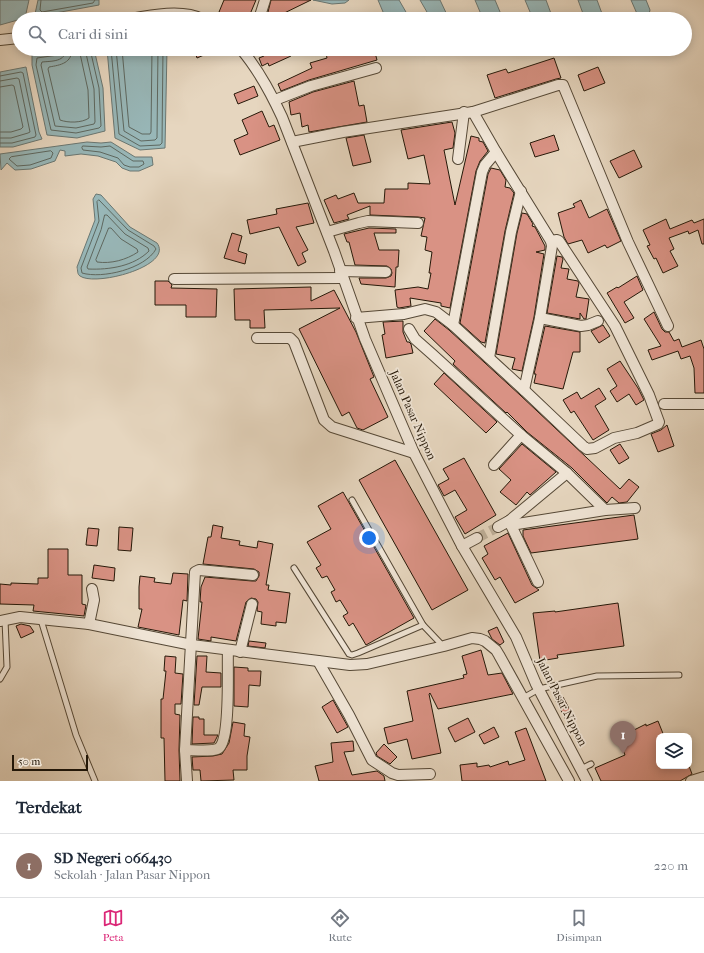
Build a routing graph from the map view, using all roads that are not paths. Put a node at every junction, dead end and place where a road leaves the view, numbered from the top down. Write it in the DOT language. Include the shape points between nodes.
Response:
graph roads {
  1 [pos="265,0"];
  2 [pos="261,12"];
  3 [pos="12,39"];
  4 [pos="0,40"];
  5 [pos="248,56"];
  6 [pos="376,68"];
  7 [pos="275,100"];
  8 [pos="468,112"];
  9 [pos="292,142"];
  10 [pos="496,152"];
  11 [pos="458,159"];
  12 [pos="521,191"];
  13 [pos="418,223"];
  14 [pos="327,232"];
  15 [pos="550,240"];
  16 [pos="386,272"];
  17 [pos="341,274"];
  18 [pos="174,279"];
  19 [pos="356,318"];
  20 [pos="540,318"];
  21 [pos="598,321"];
  22 [pos="453,325"];
  23 [pos="668,326"];
  24 [pos="409,328"];
  25 [pos="257,338"];
  26 [pos="489,358"];
  27 [pos="524,390"];
  28 [pos="664,404"];
  29 [pos="704,404"];
  30 [pos="521,435"];
  31 [pos="414,453"];
  32 [pos="494,465"];
  33 [pos="567,473"];
  34 [pos="352,500"];
  35 [pos="635,508"];
  36 [pos="606,510"];
  37 [pos="510,523"];
  38 [pos="498,527"];
  39 [pos="478,538"];
  40 [pos="462,546"];
  41 [pos="294,568"];
  42 [pos="253,575"];
  43 [pos="538,582"];
  44 [pos="92,589"];
  45 [pos="252,604"];
  46 [pos="41,620"];
  47 [pos="3,621"];
  48 [pos="89,624"];
  49 [pos="424,625"];
  50 [pos="192,645"];
  51 [pos="444,646"];
  52 [pos="228,650"];
  53 [pos="240,652"];
  54 [pos="318,661"];
  55 [pos="679,675"];
  56 [pos="0,678"];
  57 [pos="539,689"];
  58 [pos="523,698"];
  59 [pos="185,750"];
  60 [pos="591,764"];
  61 [pos="581,769"];
  62 [pos="430,774"];
  63 [pos="704,777"];
  64 [pos="95,781"];
  65 [pos="187,781"];
  66 [pos="569,781"];
  67 [pos="587,781"];
  68 [pos="691,781"];
  1 -- 2 [label="street"];
  3 -- 4 [label="street"];
  5 -- 7 [label="street, Jalan Pasar Nippon"];
  6 -- 7 [label="street" via="311,86"];
  7 -- 9 [label="street, Jalan Pasar Nippon"];
  8 -- 9 [label="street"];
  8 -- 10 [label="street"];
  8 -- 11 [label="street"];
  8 -- 23 [label="street" via="558,85 563,86 628,242"];
  9 -- 14 [label="street, Jalan Pasar Nippon"];
  10 -- 12 [label="street"];
  10 -- 22 [label="street" via="482,172"];
  12 -- 15 [label="street"];
  12 -- 26 [label="street" via="511,232"];
  13 -- 14 [label="street" via="368,222"];
  14 -- 17 [label="street, Jalan Pasar Nippon"];
  15 -- 20 [label="street" via="552,250"];
  15 -- 27 [label="street" via="559,241 615,326 649,395 659,422 637,433 587,449"];
  16 -- 17 [label="street"];
  17 -- 18 [label="street"];
  17 -- 19 [label="street, Jalan Pasar Nippon"];
  19 -- 22 [label="street" via="429,310 436,312"];
  19 -- 31 [label="street, Jalan Pasar Nippon"];
  20 -- 21 [label="street" via="581,326"];
  20 -- 27 [label="street"];
  22 -- 26 [label="street"];
  24 -- 30 [label="street" via="415,339"];
  25 -- 31 [label="street" via="290,338 294,342 324,420 332,427"];
  26 -- 27 [label="street"];
  28 -- 29 [label="street"];
  30 -- 32 [label="street"];
  30 -- 33 [label="street"];
  31 -- 40 [label="street, Jalan Pasar Nippon"];
  33 -- 36 [label="street"];
  33 -- 37 [label="street"];
  34 -- 49 [label="lane"];
  35 -- 36 [label="street"];
  36 -- 37 [label="street"];
  37 -- 38 [label="street"];
  37 -- 43 [label="street"];
  39 -- 40 [label="street"];
  40 -- 57 [label="street, Jalan Pasar Nippon" via="516,637"];
  41 -- 49 [label="lane" via="351,655"];
  42 -- 50 [label="street" via="199,570 195,572"];
  44 -- 48 [label="street" via="94,600"];
  45 -- 53 [label="street"];
  46 -- 47 [label="street" via="20,618"];
  46 -- 48 [label="street"];
  46 -- 64 [label="lane" via="76,735"];
  47 -- 56 [label="lane" via="7,667"];
  48 -- 50 [label="street"];
  49 -- 51 [label="lane"];
  50 -- 52 [label="street"];
  50 -- 59 [label="street"];
  51 -- 54 [label="street" via="358,665"];
  51 -- 58 [label="street" via="472,638 485,641 496,650"];
  52 -- 53 [label="street"];
  52 -- 59 [label="street" via="226,727 220,746 211,750"];
  53 -- 54 [label="street"];
  54 -- 62 [label="street" via="372,760 398,775"];
  55 -- 57 [label="lane" via="597,676"];
  57 -- 58 [label="lane"];
  57 -- 61 [label="street, Jalan Pasar Nippon"];
  58 -- 66 [label="street"];
  59 -- 65 [label="street"];
  60 -- 61 [label="lane"];
  61 -- 67 [label="street, Jalan Pasar Nippon"];
  63 -- 68 [label="street"];
}
